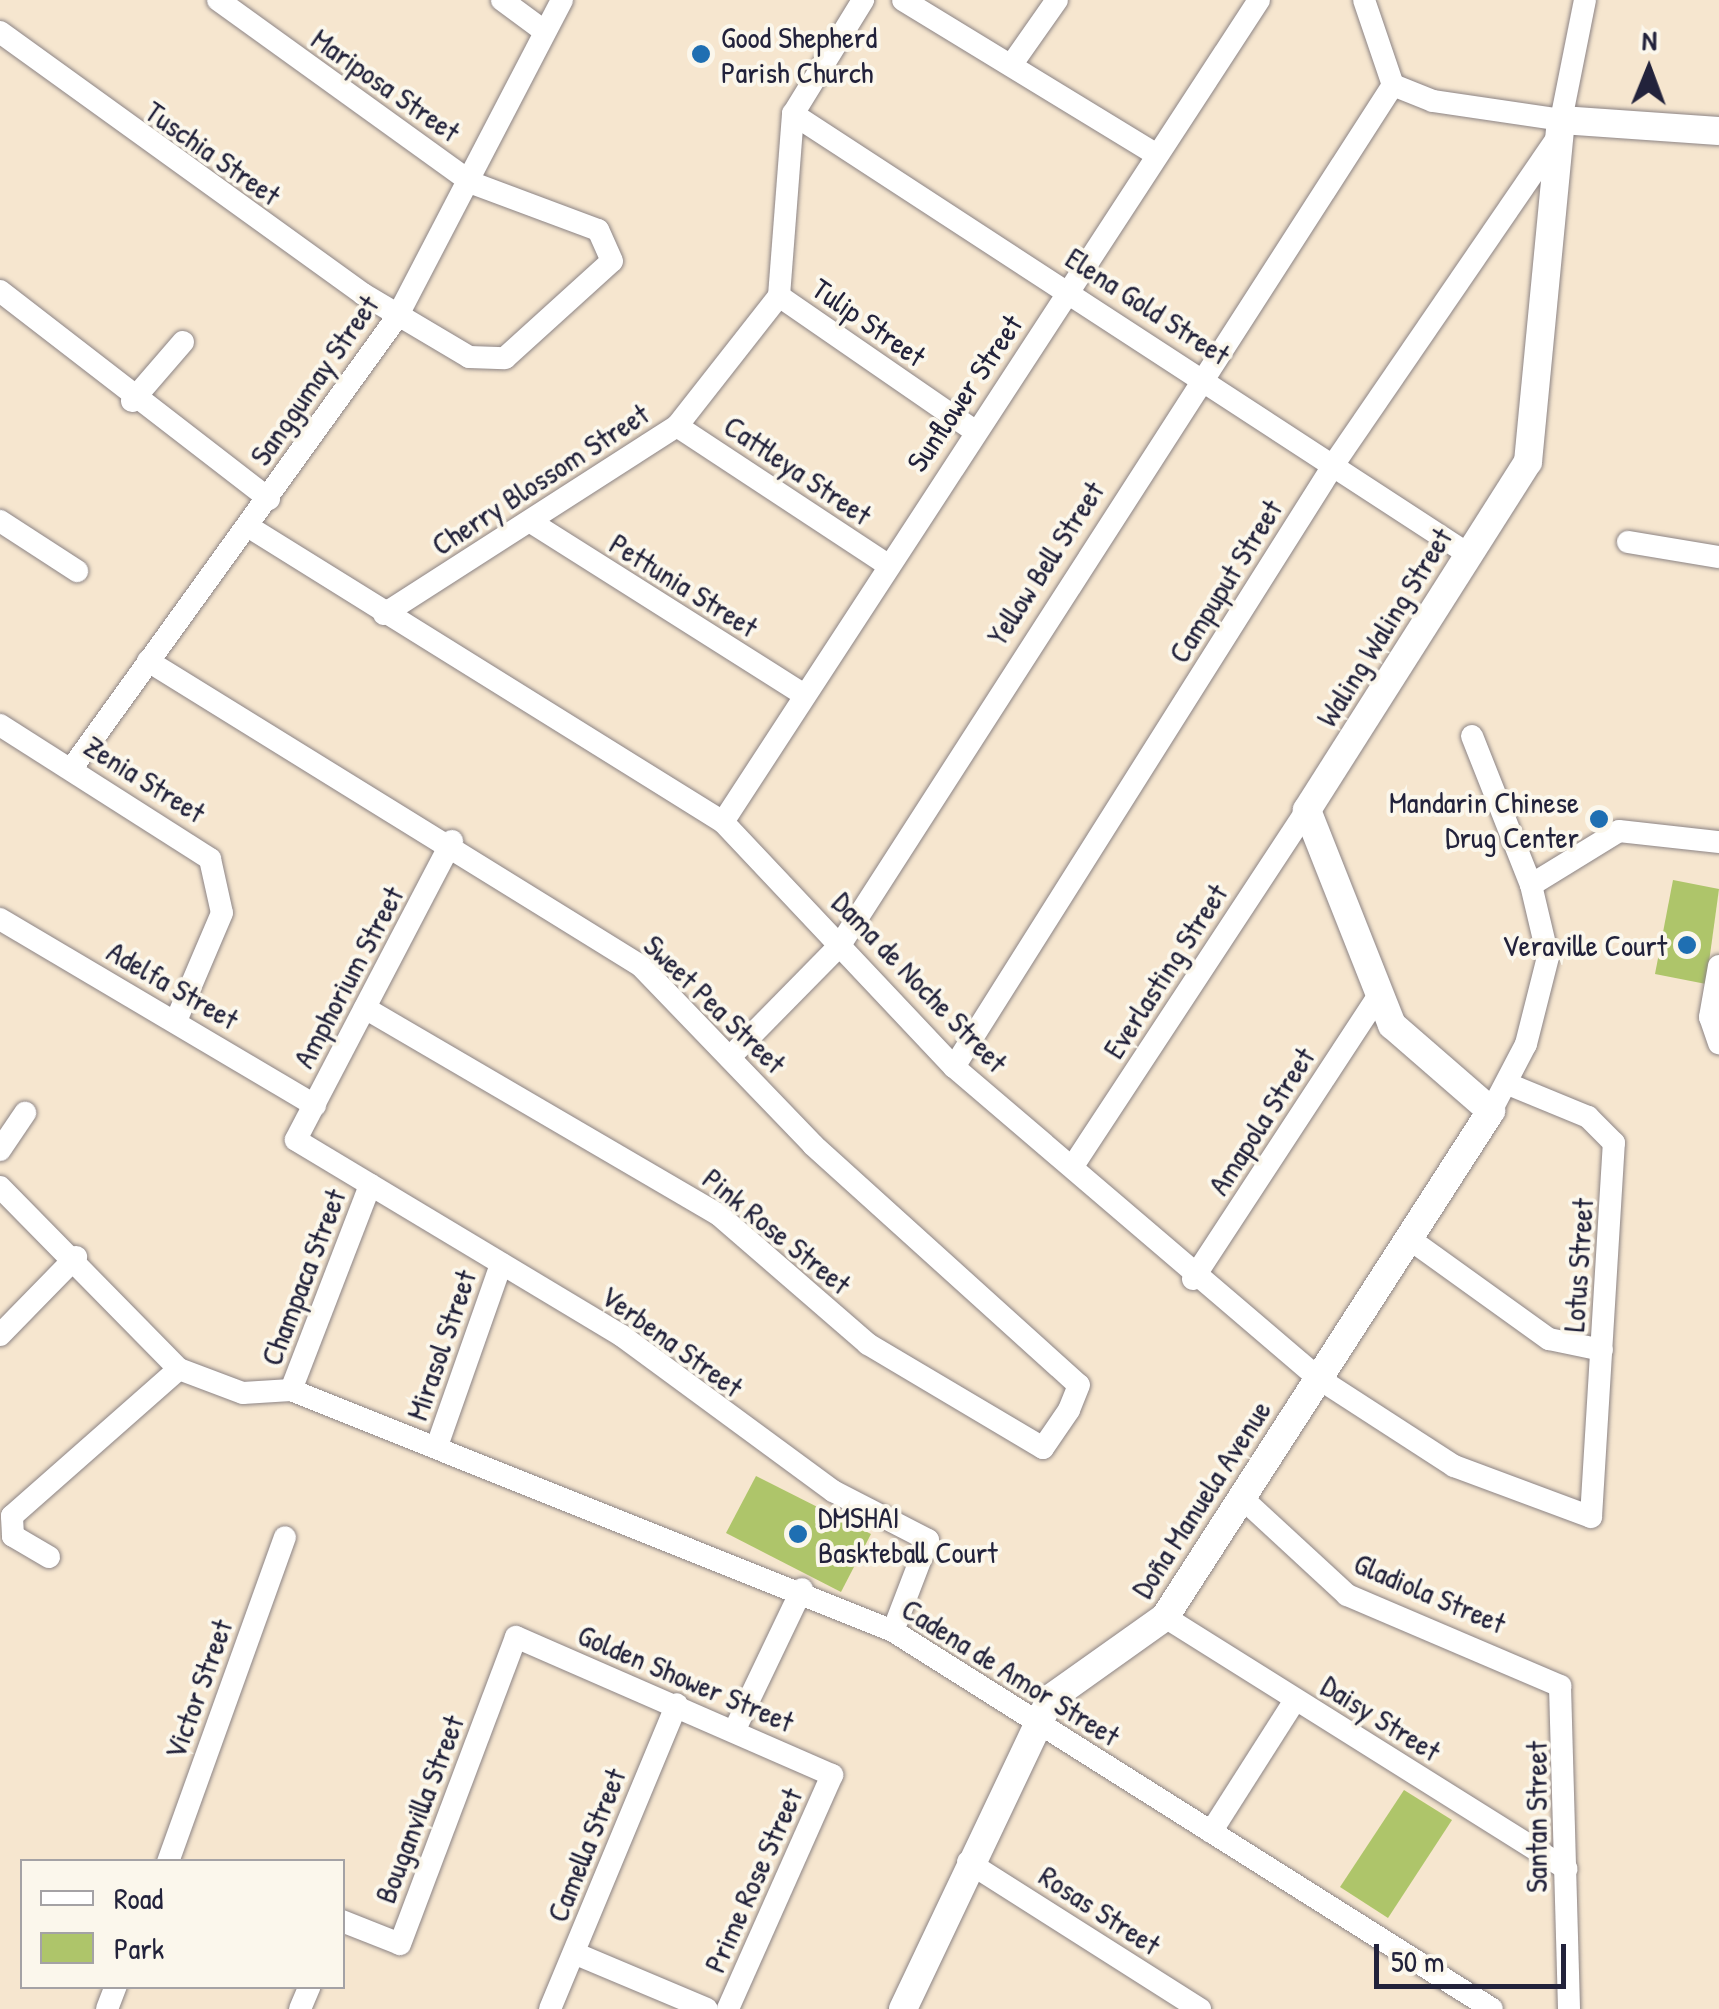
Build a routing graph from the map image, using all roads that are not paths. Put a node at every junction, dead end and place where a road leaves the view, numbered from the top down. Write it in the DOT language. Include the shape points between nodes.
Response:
graph roads {
  1 [pos="218,0"];
  2 [pos="502,0"];
  3 [pos="562,0"];
  4 [pos="863,0"];
  5 [pos="903,0"];
  6 [pos="1057,0"];
  7 [pos="1259,0"];
  8 [pos="1364,0"];
  9 [pos="1585,0"];
  10 [pos="544,31"];
  11 [pos="0,32"];
  12 [pos="1012,64"];
  13 [pos="1394,85"];
  14 [pos="793,114"];
  15 [pos="1560,127"];
  16 [pos="1719,131"];
  17 [pos="1155,154"];
  18 [pos="472,183"];
  19 [pos="1068,290"];
  20 [pos="0,291"];
  21 [pos="779,296"];
  22 [pos="396,316"];
  23 [pos="182,342"];
  24 [pos="1200,376"];
  25 [pos="132,401"];
  26 [pos="677,426"];
  27 [pos="975,431"];
  28 [pos="1336,461"];
  29 [pos="269,499"];
  30 [pos="0,521"];
  31 [pos="534,524"];
  32 [pos="249,527"];
  33 [pos="1628,542"];
  34 [pos="1468,554"];
  35 [pos="1719,558"];
  36 [pos="886,564"];
  37 [pos="77,572"];
  38 [pos="384,614"];
  39 [pos="148,660"];
  40 [pos="803,694"];
  41 [pos="0,725"];
  42 [pos="1472,736"];
  43 [pos="72,768"];
  44 [pos="1307,810"];
  45 [pos="723,822"];
  46 [pos="452,842"];
  47 [pos="1719,842"];
  48 [pos="1530,885"];
  49 [pos="0,918"];
  50 [pos="840,944"];
  51 [pos="1719,966"];
  52 [pos="1378,996"];
  53 [pos="366,1008"];
  54 [pos="176,1022"];
  55 [pos="1719,1043"];
  56 [pos="730,1057"];
  57 [pos="954,1067"];
  58 [pos="1508,1084"];
  59 [pos="315,1104"];
  60 [pos="1491,1111"];
  61 [pos="25,1113"];
  62 [pos="296,1140"];
  63 [pos="0,1150"];
  64 [pos="1073,1166"];
  65 [pos="370,1185"];
  66 [pos="0,1187"];
  67 [pos="1411,1240"];
  68 [pos="76,1257"];
  69 [pos="501,1264"];
  70 [pos="1193,1279"];
  71 [pos="0,1335"];
  72 [pos="1602,1350"];
  73 [pos="180,1370"];
  74 [pos="1318,1378"];
  75 [pos="291,1390"];
  76 [pos="437,1446"];
  77 [pos="1044,1448"];
  78 [pos="1242,1498"];
  79 [pos="1591,1517"];
  80 [pos="284,1538"];
  81 [pos="49,1557"];
  82 [pos="802,1589"];
  83 [pos="1165,1617"];
  84 [pos="893,1631"];
  85 [pos="516,1638"];
  86 [pos="1560,1686"];
  87 [pos="1295,1700"];
  88 [pos="677,1704"];
  89 [pos="1035,1722"];
  90 [pos="736,1729"];
  91 [pos="832,1775"];
  92 [pos="1211,1832"];
  93 [pos="169,1859"];
  94 [pos="968,1862"];
  95 [pos="1566,1869"];
  96 [pos="345,1922"];
  97 [pos="574,1953"];
  98 [pos="909,2007"];
  99 [pos="550,2009"];
  100 [pos="708,2009"];
  101 [pos="728,2009"];
  102 [pos="1200,2009"];
  103 [pos="1492,2009"];
  104 [pos="1569,2009"];
  1 -- 18 [label="street, Mariposa Street"];
  2 -- 10 [label="street"];
  3 -- 10 [label="street, Sanggumay Street"];
  4 -- 14 [label="street"];
  5 -- 12 [label="street"];
  6 -- 12 [label="street"];
  7 -- 17 [label="street, Sunflower Street"];
  8 -- 13 [label="street"];
  9 -- 15 [label="street"];
  10 -- 18 [label="street, Sanggumay Street"];
  11 -- 22 [label="street, Tuschia Street"];
  12 -- 17 [label="street"];
  13 -- 15 [label="street" via="1432,100"];
  13 -- 24 [label="street, Yellow Bell Street"];
  14 -- 19 [label="street, Elena Gold Street"];
  14 -- 21 [label="street"];
  15 -- 16 [label="street"];
  15 -- 28 [label="street, Campuput Street"];
  15 -- 34 [label="street, Waling Waling Street" via="1531,450"];
  17 -- 19 [label="street, Sunflower Street"];
  18 -- 22 [label="street, Sanggumay Street"];
  18 -- 22 [label="street, Mariposa Street" via="598,230 612,261 521,346 488,362"];
  19 -- 24 [label="street, Elena Gold Street"];
  19 -- 27 [label="street, Sunflower Street"];
  20 -- 25 [label="street"];
  21 -- 26 [label="street, Cherry Blossom Street"];
  21 -- 27 [label="street, Tulip Street"];
  22 -- 29 [label="street, Sanggumay Street"];
  23 -- 25 [label="street"];
  24 -- 28 [label="street, Elena Gold Street"];
  24 -- 50 [label="street, Yellow Bell Street"];
  25 -- 29 [label="street"];
  26 -- 31 [label="street, Cherry Blossom Street"];
  26 -- 36 [label="street, Cattleya Street"];
  27 -- 36 [label="street, Sunflower Street"];
  28 -- 34 [label="street, Elena Gold Street"];
  28 -- 57 [label="street, Campuput Street"];
  29 -- 32 [label="street, Sanggumay Street"];
  30 -- 37 [label="street"];
  31 -- 38 [label="street, Cherry Blossom Street"];
  31 -- 40 [label="street, Pettunia Street"];
  32 -- 38 [label="street, Dama de Noche Street"];
  32 -- 39 [label="street, Sanggumay Street"];
  33 -- 35 [label="street"];
  34 -- 44 [label="street, Waling Waling Street"];
  36 -- 40 [label="street, Sunflower Street"];
  38 -- 45 [label="street, Dama de Noche Street"];
  39 -- 43 [label="street, Sanggumay Street"];
  39 -- 46 [label="street, Sweet Pea Street"];
  40 -- 45 [label="street, Sunflower Street"];
  41 -- 43 [label="street, Zenia Street"];
  42 -- 48 [label="street"];
  43 -- 54 [label="street, Zenia Street" via="210,859 222,912"];
  44 -- 52 [label="street"];
  44 -- 64 [label="street, Everlasting Street"];
  45 -- 50 [label="street, Dama de Noche Street"];
  46 -- 53 [label="street, Amphorium Street"];
  46 -- 56 [label="street, Sweet Pea Street" via="641,966"];
  47 -- 48 [label="street" via="1619,831"];
  48 -- 58 [label="street" via="1548,958"];
  49 -- 54 [label="street, Adelfa Street"];
  50 -- 56 [label="street, Yellow Bell Street"];
  50 -- 57 [label="street, Dama de Noche Street"];
  51 -- 55 [label="street" via="1710,1017"];
  52 -- 60 [label="street" via="1406,1044"];
  52 -- 70 [label="street, Amapola Street"];
  53 -- 59 [label="street, Amphorium Street"];
  53 -- 77 [label="street, Pink Rose Street" via="719,1215 868,1344"];
  54 -- 59 [label="street, Adelfa Street"];
  56 -- 77 [label="street, Sweet Pea Street" via="894,1222 1079,1385"];
  57 -- 64 [label="street, Dama de Noche Street"];
  58 -- 60 [label="street"];
  58 -- 72 [label="street, Lotus Street" via="1588,1118 1614,1142"];
  59 -- 62 [label="street, Amphorium Street"];
  60 -- 67 [label="street, Doña Manuela Avenue"];
  61 -- 63 [label="street"];
  62 -- 65 [label="street, Verbena Street"];
  64 -- 70 [label="street, Dama de Noche Street"];
  65 -- 69 [label="street, Verbena Street"];
  65 -- 75 [label="street, Champaca Street"];
  66 -- 68 [label="street"];
  67 -- 72 [label="street" via="1549,1339"];
  67 -- 74 [label="street, Doña Manuela Avenue"];
  68 -- 71 [label="street"];
  68 -- 73 [label="street"];
  69 -- 76 [label="street, Mirasol Street"];
  69 -- 84 [label="street, Verbena Street" via="622,1336 833,1491 928,1540"];
  70 -- 74 [label="street, Dama de Noche Street"];
  72 -- 79 [label="street, Lotus Street"];
  73 -- 75 [label="street, Cadena de Amor Street" via="243,1393"];
  73 -- 81 [label="street" via="12,1516 12,1536"];
  74 -- 78 [label="street, Doña Manuela Avenue"];
  74 -- 79 [label="street, Dama de Noche Street" via="1454,1466"];
  75 -- 76 [label="street, Cadena de Amor Street"];
  76 -- 82 [label="street, Cadena de Amor Street"];
  78 -- 83 [label="street, Doña Manuela Avenue"];
  78 -- 86 [label="street, Gladiola Street" via="1347,1594"];
  80 -- 93 [label="street, Victor Street"];
  82 -- 84 [label="street, Cadena de Amor Street"];
  82 -- 90 [label="street"];
  83 -- 87 [label="street, Daisy Street"];
  83 -- 89 [label="street, Doña Manuela Avenue" via="1051,1698"];
  84 -- 89 [label="street, Cadena de Amor Street"];
  85 -- 88 [label="street, Golden Shower Street"];
  85 -- 96 [label="street, Bouganvilla Street" via="400,1944"];
  86 -- 95 [label="street, Santan Street"];
  87 -- 92 [label="street"];
  87 -- 95 [label="street, Daisy Street"];
  88 -- 90 [label="street, Golden Shower Street"];
  88 -- 97 [label="street, Camella Street"];
  89 -- 92 [label="street, Cadena de Amor Street"];
  89 -- 94 [label="street, Doña Manuela Avenue"];
  90 -- 91 [label="street, Golden Shower Street"];
  91 -- 101 [label="street, Prime Rose Street"];
  92 -- 103 [label="street, Cadena de Amor Street"];
  94 -- 98 [label="street, Doña Manuela Avenue"];
  94 -- 102 [label="street, Rosas Street"];
  95 -- 104 [label="street, Santan Street"];
  97 -- 99 [label="street, Camella Street"];
  97 -- 100 [label="street"];
}
